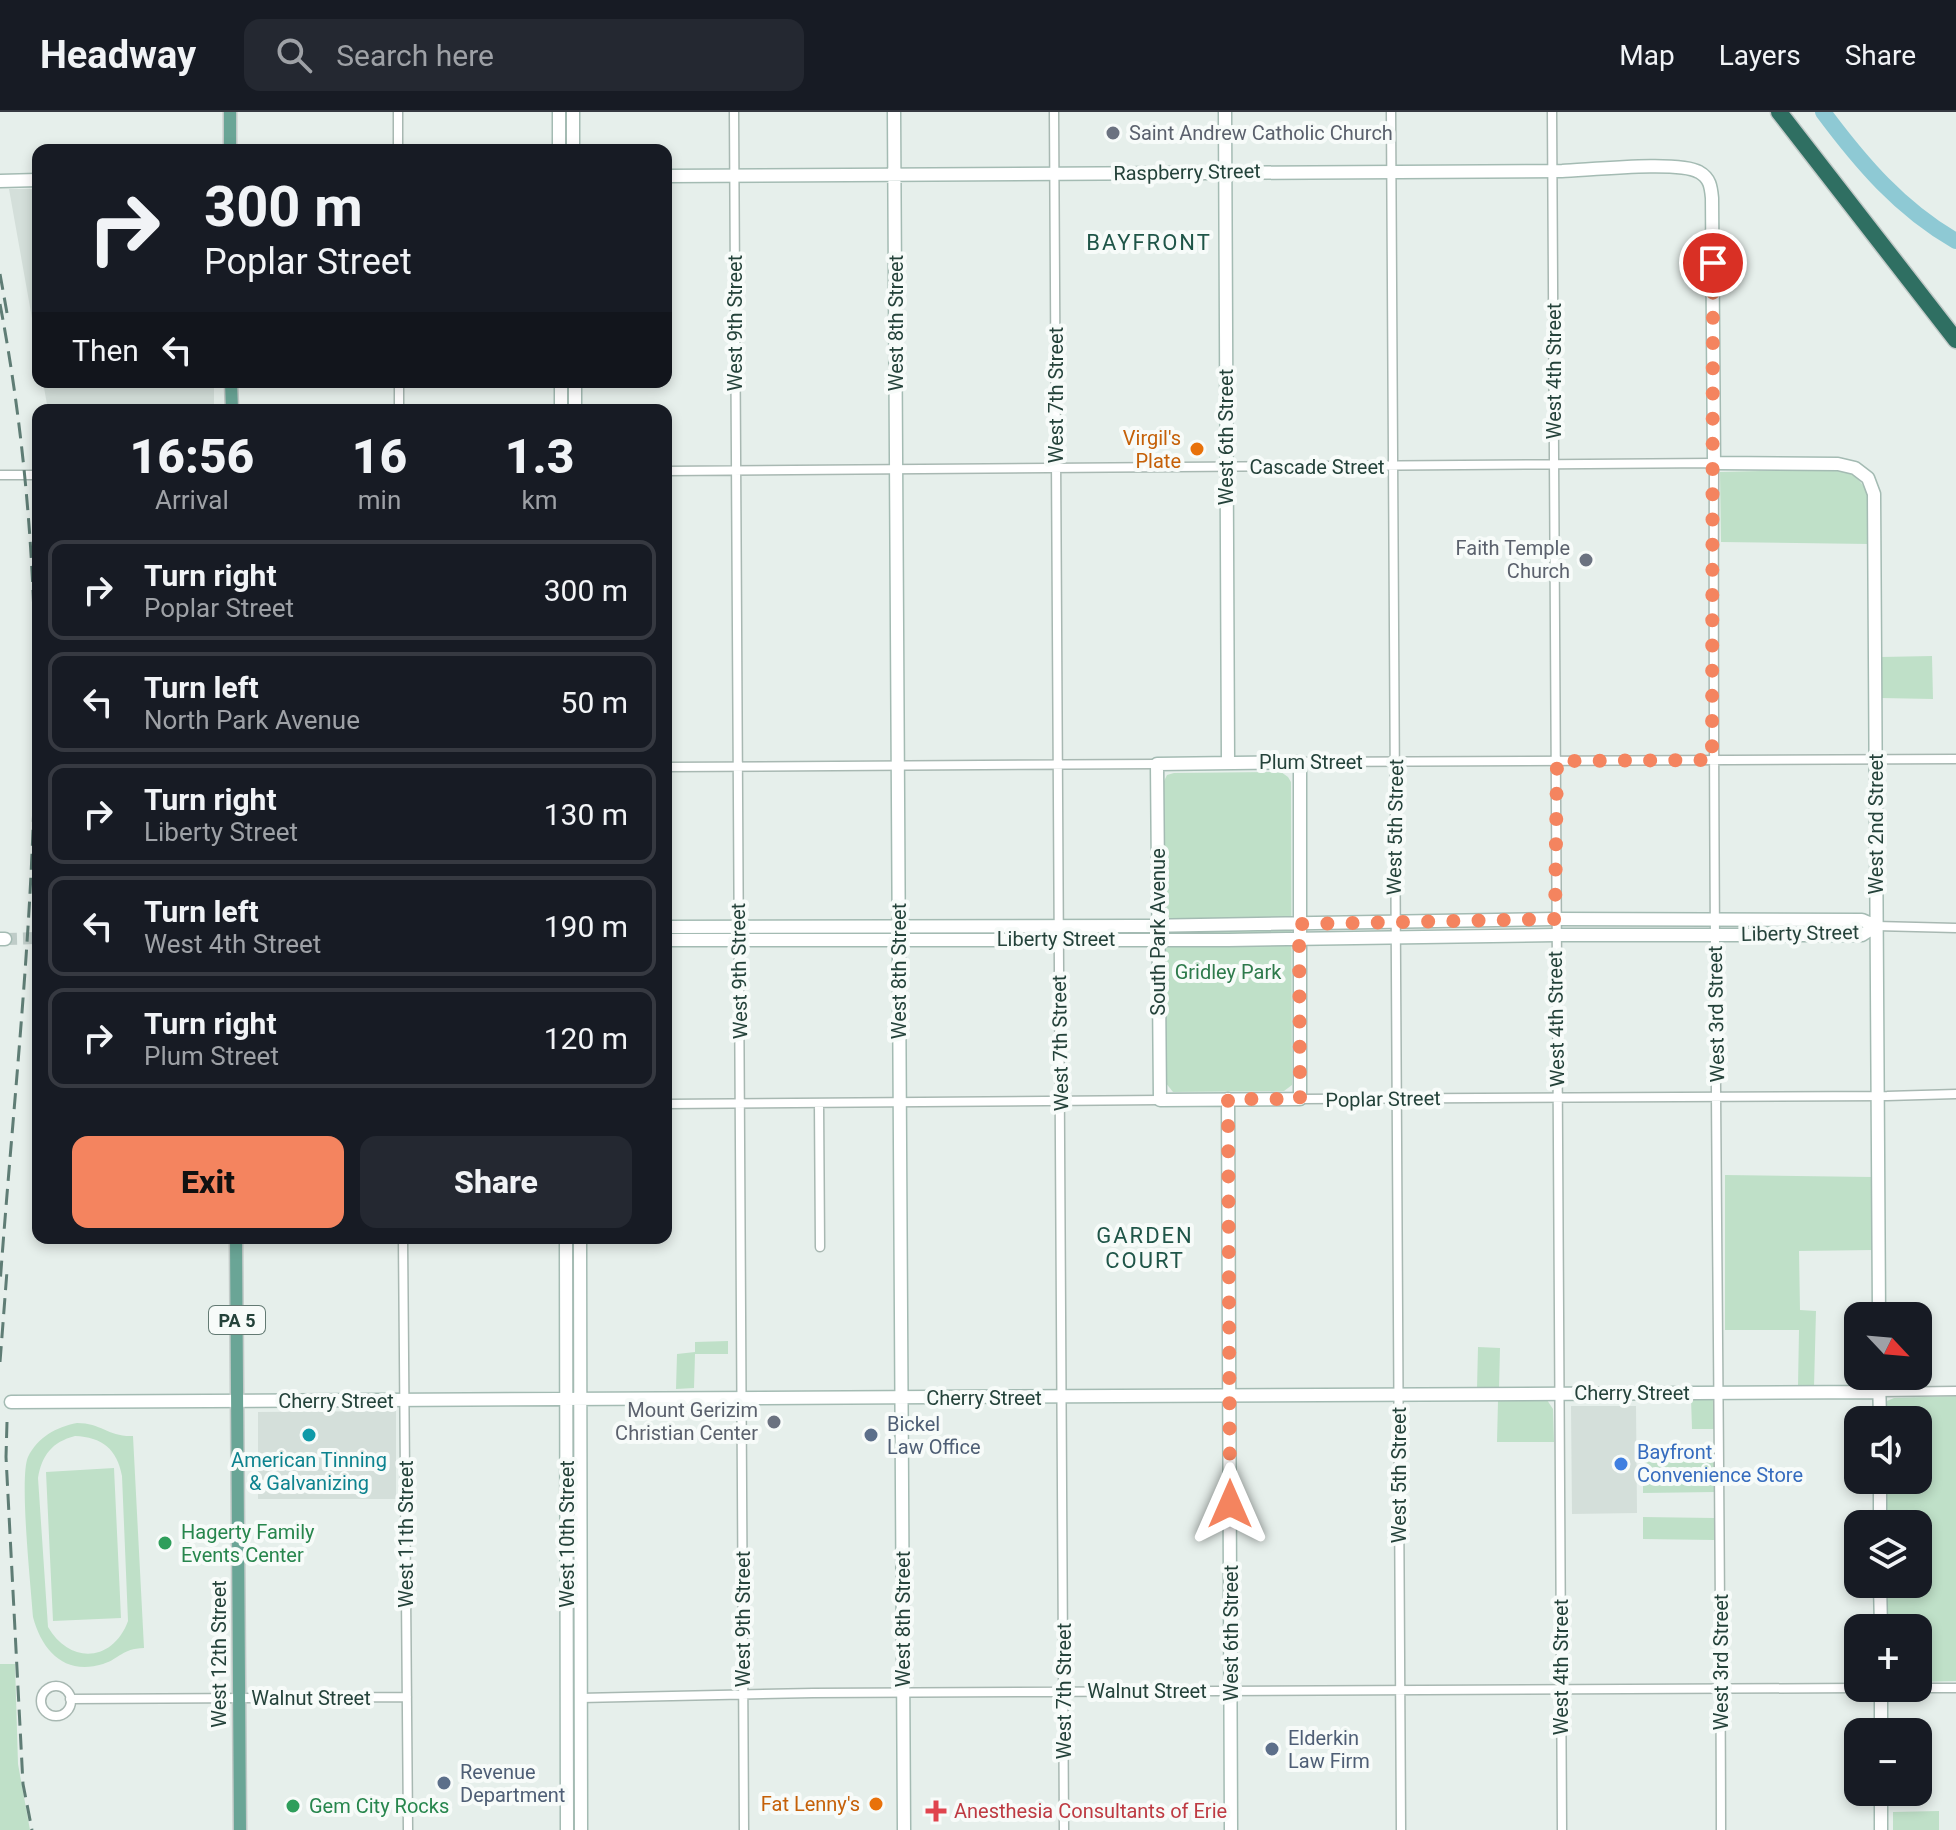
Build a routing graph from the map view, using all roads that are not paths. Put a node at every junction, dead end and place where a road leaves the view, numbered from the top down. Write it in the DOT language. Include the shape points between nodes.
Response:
graph roads {
  1 [pos="230,112"];
  2 [pos="398,112"];
  3 [pos="559,112"];
  4 [pos="573,112"];
  5 [pos="734,112"];
  6 [pos="894,112"];
  7 [pos="1054,112"];
  8 [pos="1225,112"];
  9 [pos="1391,112"];
  10 [pos="1552,112"];
  11 [pos="1779,112"];
  12 [pos="230,144"];
  13 [pos="398,144"];
  14 [pos="559,144"];
  15 [pos="573,144"];
  16 [pos="1392,170"];
  17 [pos="1553,170"];
  18 [pos="1226,172"];
  19 [pos="1055,173"];
  20 [pos="895,174"];
  21 [pos="735,175"];
  22 [pos="672,176"];
  23 [pos="1706,177"];
  24 [pos="32,180"];
  25 [pos="0,181"];
  26 [pos="1954,332"];
  27 [pos="1714,463"];
  28 [pos="1554,466"];
  29 [pos="1393,467"];
  30 [pos="1056,468"];
  31 [pos="1227,468"];
  32 [pos="735,470"];
  33 [pos="896,470"];
  34 [pos="672,471"];
  35 [pos="0,475"];
  36 [pos="32,475"];
  37 [pos="1868,478"];
  38 [pos="1956,759"];
  39 [pos="1712,760"];
  40 [pos="1876,760"];
  41 [pos="1557,761"];
  42 [pos="1228,762"];
  43 [pos="1300,762"];
  44 [pos="1396,762"];
  45 [pos="1058,764"];
  46 [pos="1157,764"];
  47 [pos="898,765"];
  48 [pos="738,766"];
  49 [pos="672,767"];
  50 [pos="1555,919"];
  51 [pos="1714,920"];
  52 [pos="1395,922"];
  53 [pos="1299,924"];
  54 [pos="1157,926"];
  55 [pos="1876,926"];
  56 [pos="672,928"];
  57 [pos="1956,928"];
  58 [pos="1060,933"];
  59 [pos="738,934"];
  60 [pos="899,934"];
  61 [pos="1555,935"];
  62 [pos="1714,935"];
  63 [pos="1395,936"];
  64 [pos="1299,938"];
  65 [pos="1157,939"];
  66 [pos="672,940"];
  67 [pos="1956,1094"];
  68 [pos="1877,1096"];
  69 [pos="1718,1097"];
  70 [pos="1557,1098"];
  71 [pos="1228,1099"];
  72 [pos="1300,1099"];
  73 [pos="1397,1099"];
  74 [pos="1160,1100"];
  75 [pos="1061,1101"];
  76 [pos="900,1102"];
  77 [pos="819,1103"];
  78 [pos="672,1104"];
  79 [pos="740,1104"];
  80 [pos="236,1244"];
  81 [pos="403,1244"];
  82 [pos="566,1244"];
  83 [pos="580,1244"];
  84 [pos="820,1247"];
  85 [pos="566,1253"];
  86 [pos="580,1253"];
  87 [pos="1879,1302"];
  88 [pos="1956,1391"];
  89 [pos="1879,1392"];
  90 [pos="1559,1393"];
  91 [pos="1719,1393"];
  92 [pos="1230,1395"];
  93 [pos="1399,1395"];
  94 [pos="1062,1397"];
  95 [pos="902,1398"];
  96 [pos="574,1399"];
  97 [pos="742,1399"];
  98 [pos="237,1401"];
  99 [pos="406,1401"];
  100 [pos="11,1402"];
  101 [pos="1880,1406"];
  102 [pos="1721,1687"];
  103 [pos="1561,1688"];
  104 [pos="1844,1688"];
  105 [pos="1932,1688"];
  106 [pos="1956,1688"];
  107 [pos="1231,1690"];
  108 [pos="1401,1691"];
  109 [pos="1064,1692"];
  110 [pos="903,1693"];
  111 [pos="744,1695"];
  112 [pos="407,1697"];
  113 [pos="239,1698"];
  114 [pos="573,1698"];
  115 [pos="70,1699"];
  116 [pos="1881,1806"];
  117 [pos="240,1830"];
  118 [pos="408,1830"];
  119 [pos="567,1830"];
  120 [pos="581,1830"];
  121 [pos="744,1830"];
  122 [pos="904,1830"];
  123 [pos="1064,1830"];
  124 [pos="1231,1830"];
  125 [pos="1401,1830"];
  126 [pos="1562,1830"];
  127 [pos="1721,1830"];
  128 [pos="1881,1830"];
  1 -- 12 [label="main road"];
  2 -- 13 [label="street"];
  3 -- 14 [label="street"];
  4 -- 15 [label="street"];
  5 -- 21 [label="street, West 9th Street"];
  6 -- 20 [label="street, West 8th Street"];
  7 -- 19 [label="street, West 7th Street"];
  8 -- 18 [label="street, West 6th Street"];
  9 -- 16 [label="street, West 5th Street"];
  10 -- 17 [label="street, West 4th Street"];
  11 -- 26 [label="highway"];
  16 -- 17 [label="street, Raspberry Street"];
  16 -- 18 [label="street, Raspberry Street"];
  16 -- 29 [label="street, West 5th Street"];
  17 -- 23 [label="street, Raspberry Street" via="1684,167"];
  17 -- 28 [label="street, West 4th Street"];
  18 -- 19 [label="street, Raspberry Street"];
  18 -- 31 [label="street, West 6th Street"];
  19 -- 20 [label="street, Raspberry Street"];
  19 -- 30 [label="street, West 7th Street"];
  20 -- 21 [label="street, Raspberry Street"];
  20 -- 33 [label="street, West 8th Street"];
  21 -- 22 [label="street, Raspberry Street"];
  21 -- 32 [label="street, West 9th Street"];
  23 -- 27 [label="street, West 3rd Street" via="1712,198"];
  24 -- 25 [label="street"];
  27 -- 28 [label="street, Cascade Street"];
  27 -- 37 [label="street, Cascade Street" via="1838,464"];
  27 -- 39 [label="street, West 3rd Street"];
  28 -- 29 [label="street, Cascade Street"];
  28 -- 41 [label="street, West 4th Street"];
  29 -- 31 [label="street, Cascade Street"];
  29 -- 44 [label="street, West 5th Street"];
  30 -- 31 [label="street, Cascade Street"];
  30 -- 33 [label="street, Cascade Street"];
  30 -- 45 [label="street, West 7th Street"];
  31 -- 42 [label="street, West 6th Street"];
  32 -- 33 [label="street, Cascade Street"];
  32 -- 34 [label="street, Cascade Street"];
  32 -- 48 [label="street, West 9th Street"];
  33 -- 47 [label="street, West 8th Street"];
  35 -- 36 [label="street"];
  37 -- 40 [label="street, West 2nd Street" via="1874,494"];
  38 -- 40 [label="street, Plum Street"];
  39 -- 40 [label="street, Plum Street"];
  39 -- 41 [label="street, Plum Street"];
  39 -- 51 [label="street, West 3rd Street"];
  40 -- 55 [label="street, West 2nd Street"];
  41 -- 44 [label="street, Plum Street"];
  41 -- 50 [label="street, West 4th Street"];
  42 -- 43 [label="street, Plum Street"];
  42 -- 46 [label="street, Plum Street"];
  43 -- 44 [label="street, Plum Street"];
  43 -- 53 [label="street"];
  44 -- 52 [label="street, West 5th Street"];
  45 -- 46 [label="street, Plum Street"];
  45 -- 47 [label="street, Plum Street"];
  45 -- 58 [label="street, West 7th Street"];
  46 -- 54 [label="street, South Park Avenue"];
  47 -- 48 [label="street, Plum Street"];
  47 -- 60 [label="street, West 8th Street"];
  48 -- 49 [label="street, Plum Street"];
  48 -- 59 [label="street, West 9th Street"];
  50 -- 51 [label="street, Liberty Street"];
  50 -- 52 [label="street, Liberty Street"];
  50 -- 61 [label="street, West 4th Street"];
  51 -- 55 [label="street, Liberty Street" via="1862,920"];
  51 -- 62 [label="street, West 3rd Street"];
  52 -- 53 [label="street, Liberty Street"];
  52 -- 63 [label="street, West 5th Street"];
  53 -- 54 [label="street, Liberty Street"];
  53 -- 64 [label="street"];
  54 -- 58 [label="street, Liberty Street"];
  54 -- 65 [label="street, South Park Avenue"];
  55 -- 57 [label="street, Liberty Street"];
  55 -- 62 [label="street, Liberty Street" via="1862,935"];
  55 -- 68 [label="street, West 2nd Street"];
  56 -- 59 [label="street, Liberty Street"];
  58 -- 60 [label="street, Liberty Street" via="993,938"];
  58 -- 65 [label="street, Liberty Street"];
  58 -- 75 [label="street, West 7th Street"];
  59 -- 60 [label="street, Liberty Street"];
  59 -- 66 [label="street, Liberty Street"];
  59 -- 79 [label="street, West 9th Street"];
  60 -- 76 [label="street, West 8th Street"];
  61 -- 62 [label="street, Liberty Street"];
  61 -- 63 [label="street, Liberty Street"];
  61 -- 70 [label="street, West 4th Street"];
  62 -- 69 [label="street, West 3rd Street"];
  63 -- 64 [label="street, Liberty Street"];
  63 -- 73 [label="street, West 5th Street"];
  64 -- 65 [label="street, Liberty Street"];
  64 -- 72 [label="street"];
  65 -- 74 [label="street, South Park Avenue"];
  67 -- 68 [label="street, Poplar Street"];
  68 -- 69 [label="street, Poplar Street"];
  68 -- 87 [label="street, West 2nd Street"];
  69 -- 70 [label="street, Poplar Street"];
  69 -- 91 [label="street, West 3rd Street"];
  70 -- 73 [label="street, Poplar Street"];
  70 -- 90 [label="street, West 4th Street"];
  71 -- 72 [label="street, Poplar Street"];
  71 -- 74 [label="street, Poplar Street"];
  71 -- 92 [label="street, West 6th Street"];
  72 -- 73 [label="street, Poplar Street"];
  73 -- 93 [label="street, West 5th Street"];
  74 -- 75 [label="street, Poplar Street"];
  75 -- 76 [label="street, Poplar Street"];
  75 -- 94 [label="street, West 7th Street"];
  76 -- 77 [label="street, Poplar Street"];
  76 -- 95 [label="street, West 8th Street"];
  77 -- 79 [label="street, Poplar Street"];
  77 -- 84 [label="street"];
  78 -- 79 [label="street, Poplar Street"];
  79 -- 97 [label="street, West 9th Street"];
  80 -- 98 [label="main road, West 12th Street / PA 5"];
  81 -- 99 [label="street, West 11th Street"];
  82 -- 85 [label="street, West 10th Street"];
  83 -- 86 [label="street, West 10th Street"];
  85 -- 86 [label="street"];
  85 -- 96 [label="street, West 10th Street"];
  86 -- 96 [label="street, West 10th Street"];
  88 -- 89 [label="street, Cherry Street"];
  89 -- 91 [label="street, Cherry Street"];
  89 -- 101 [label="street"];
  90 -- 91 [label="street, Cherry Street"];
  90 -- 93 [label="street, Cherry Street"];
  90 -- 103 [label="street, West 4th Street"];
  91 -- 102 [label="street, West 3rd Street"];
  92 -- 93 [label="street, Cherry Street"];
  92 -- 94 [label="street, Cherry Street"];
  92 -- 107 [label="street, West 6th Street"];
  93 -- 108 [label="street, West 5th Street"];
  94 -- 95 [label="street, Cherry Street"];
  94 -- 109 [label="street, West 7th Street"];
  95 -- 97 [label="street, Cherry Street"];
  95 -- 110 [label="street, West 8th Street"];
  96 -- 97 [label="street, Cherry Street"];
  96 -- 99 [label="street, Cherry Street"];
  96 -- 114 [label="street, West 10th Street"];
  97 -- 111 [label="street, West 9th Street"];
  98 -- 99 [label="street, Cherry Street"];
  98 -- 100 [label="street, Cherry Street"];
  98 -- 113 [label="main road, West 12th Street / PA 5"];
  99 -- 112 [label="street, West 11th Street"];
  102 -- 103 [label="street, Walnut Street"];
  102 -- 104 [label="street, Walnut Street"];
  102 -- 127 [label="street, West 3rd Street"];
  103 -- 108 [label="street, Walnut Street"];
  103 -- 126 [label="street, West 4th Street"];
  105 -- 106 [label="street"];
  107 -- 108 [label="street, Walnut Street"];
  107 -- 109 [label="street, Walnut Street"];
  107 -- 124 [label="street, West 6th Street"];
  108 -- 125 [label="street, West 5th Street"];
  109 -- 110 [label="street, Walnut Street"];
  109 -- 123 [label="street, West 7th Street"];
  110 -- 111 [label="street, Walnut Street"];
  110 -- 122 [label="street, West 8th Street"];
  111 -- 114 [label="street, Walnut Street"];
  111 -- 121 [label="street, West 9th Street"];
  112 -- 113 [label="street, Walnut Street"];
  112 -- 118 [label="street, West 11th Street"];
  113 -- 115 [label="street, Walnut Street"];
  113 -- 117 [label="main road, West 12th Street / PA 5"];
  114 -- 119 [label="street, West 10th Street"];
  114 -- 120 [label="street, West 10th Street"];
  116 -- 128 [label="street"];
}
